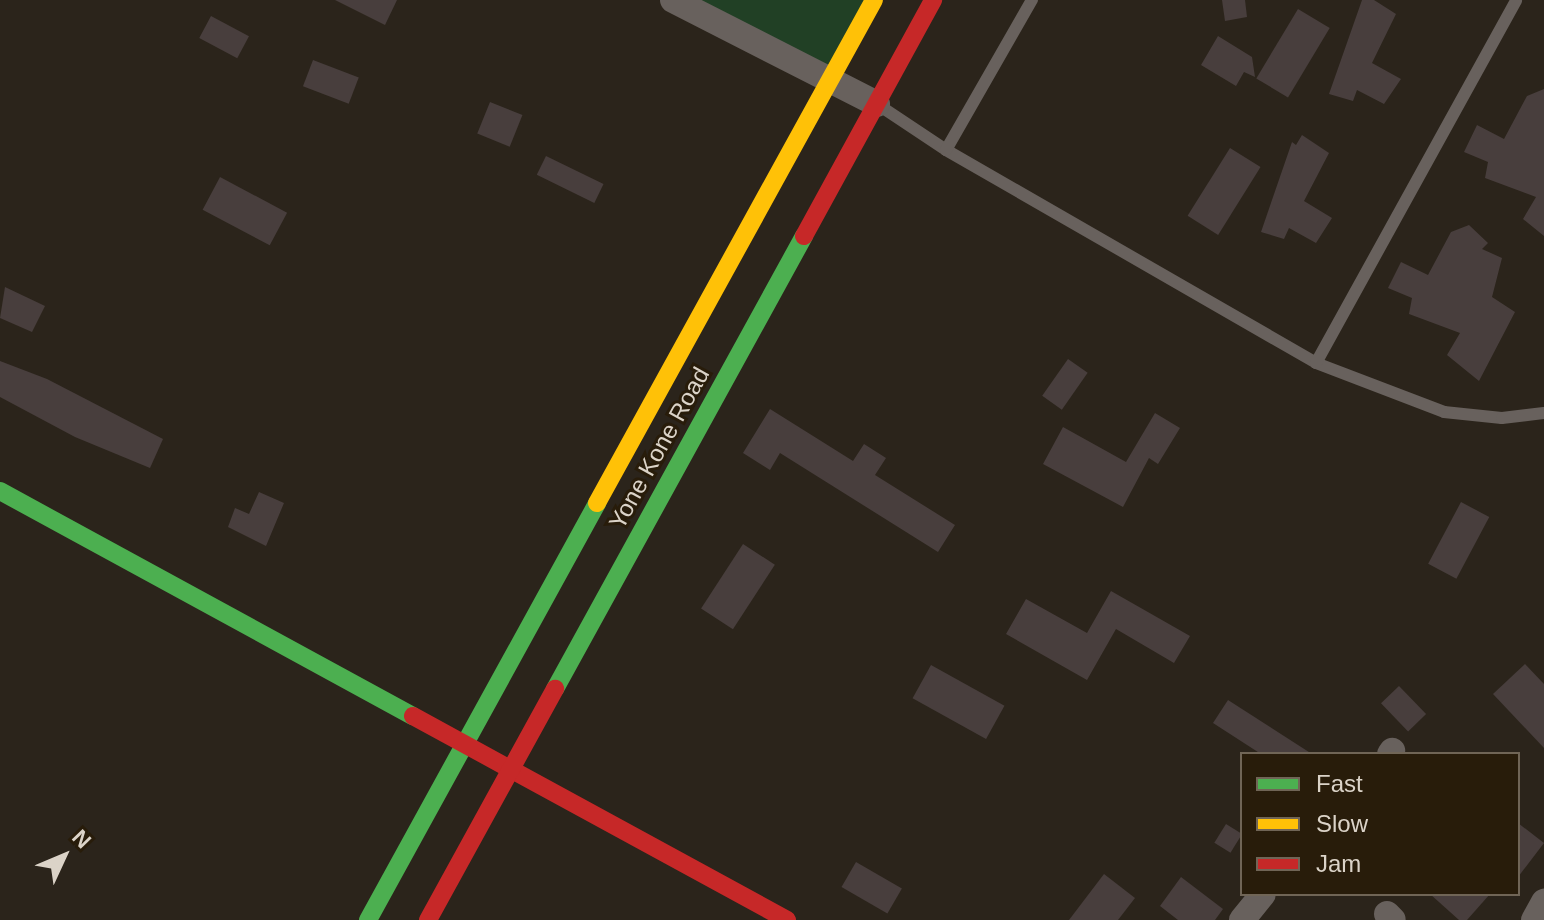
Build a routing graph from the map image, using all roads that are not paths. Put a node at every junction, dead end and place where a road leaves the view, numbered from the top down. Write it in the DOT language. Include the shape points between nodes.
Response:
graph roads {
  1 [pos="673,0"];
  2 [pos="874,0"];
  3 [pos="933,0"];
  4 [pos="1032,0"];
  5 [pos="1516,0"];
  6 [pos="831,78"];
  7 [pos="877,104"];
  8 [pos="946,150"];
  9 [pos="1316,363"];
  10 [pos="1544,413"];
  11 [pos="608,485"];
  12 [pos="0,491"];
  13 [pos="652,511"];
  14 [pos="463,747"];
  15 [pos="509,773"];
  16 [pos="1261,896"];
  17 [pos="1544,902"];
  18 [pos="368,920"];
  19 [pos="428,920"];
  20 [pos="787,920"];
  21 [pos="1242,920"];
  22 [pos="1534,920"];
  1 -- 6 [label="street"];
  2 -- 6 [label="street"];
  3 -- 7 [label="street, Yone Kone Road"];
  4 -- 8 [label="lane"];
  5 -- 9 [label="lane"];
  6 -- 7 [label="street"];
  6 -- 11 [label="street"];
  7 -- 8 [label="lane"];
  7 -- 13 [label="street, Yone Kone Road"];
  8 -- 9 [label="lane"];
  9 -- 10 [label="lane" via="1444,412 1502,418"];
  11 -- 13 [label="street"];
  11 -- 14 [label="street"];
  12 -- 14 [label="street"];
  13 -- 15 [label="street, Yone Kone Road"];
  14 -- 15 [label="street"];
  14 -- 18 [label="street"];
  15 -- 19 [label="street, Yone Kone Road"];
  15 -- 20 [label="street"];
  16 -- 21 [label="street"];
  17 -- 22 [label="street"];
}
